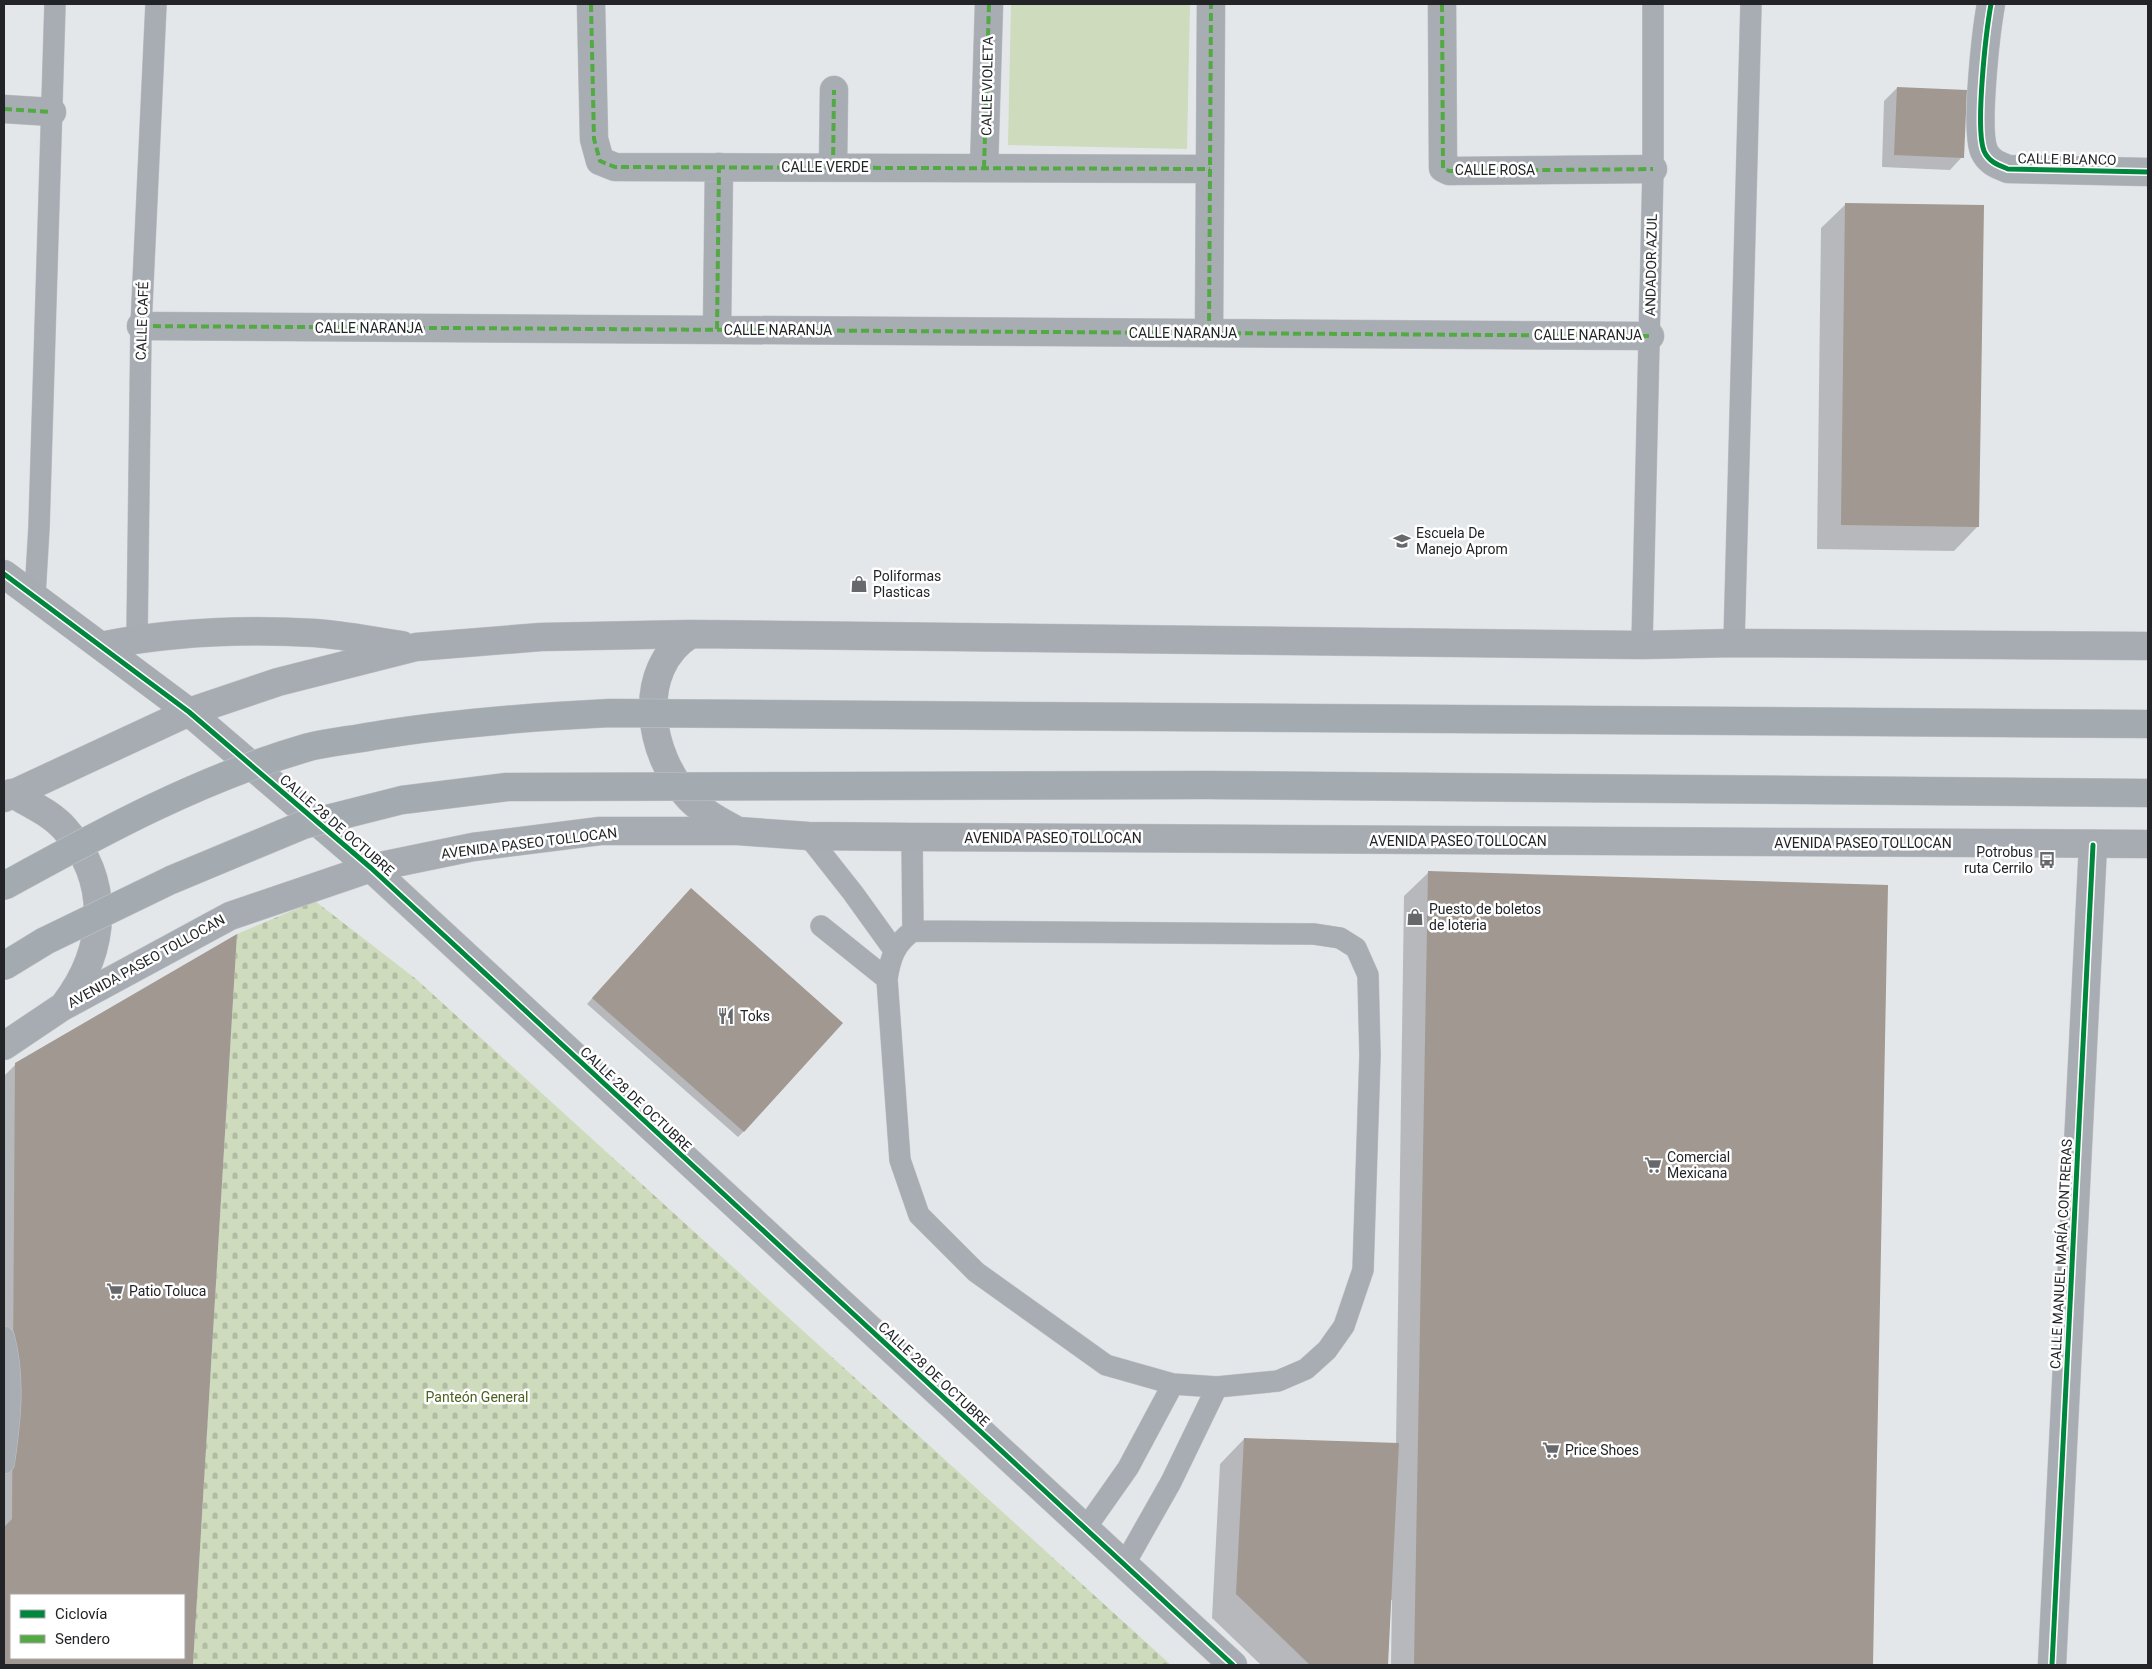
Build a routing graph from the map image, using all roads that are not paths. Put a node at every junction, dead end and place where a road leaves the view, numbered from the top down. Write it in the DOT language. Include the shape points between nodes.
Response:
graph roads {
  1 [pos="55,4"];
  2 [pos="156,4"];
  3 [pos="592,4"];
  4 [pos="989,4"];
  5 [pos="1211,4"];
  6 [pos="1442,4"];
  7 [pos="1653,4"];
  8 [pos="1751,4"];
  9 [pos="1991,4"];
  10 [pos="834,90"];
  11 [pos="4,109"];
  12 [pos="52,112"];
  13 [pos="719,167"];
  14 [pos="833,167"];
  15 [pos="984,168"];
  16 [pos="1210,169"];
  17 [pos="1653,169"];
  18 [pos="2148,172"];
  19 [pos="141,326"];
  20 [pos="717,329"];
  21 [pos="1209,333"];
  22 [pos="1650,336"];
  23 [pos="4,574"];
  24 [pos="34,595"];
  25 [pos="692,634"];
  26 [pos="137,638"];
  27 [pos="1734,643"];
  28 [pos="1642,645"];
  29 [pos="101,646"];
  30 [pos="2148,646"];
  31 [pos="416,647"];
  32 [pos="189,712"];
  33 [pos="2148,724"];
  34 [pos="2148,793"];
  35 [pos="8,796"];
  36 [pos="738,831"];
  37 [pos="808,836"];
  38 [pos="912,837"];
  39 [pos="2148,844"];
  40 [pos="2093,845"];
  41 [pos="371,868"];
  42 [pos="4,886"];
  43 [pos="821,926"];
  44 [pos="913,931"];
  45 [pos="894,950"];
  46 [pos="4,966"];
  47 [pos="887,979"];
  48 [pos="62,1007"];
  49 [pos="4,1046"];
  50 [pos="4,1337"];
  51 [pos="1173,1384"];
  52 [pos="1216,1387"];
  53 [pos="4,1463"];
  54 [pos="1085,1529"];
  55 [pos="1124,1566"];
  56 [pos="1233,1665"];
  57 [pos="2052,1665"];
  1 -- 12 [label="lane"];
  2 -- 19 [label="lane, CALLE CAFÉ"];
  3 -- 13 [label="street, CALLE VERDE" via="594,139 600,161 615,167"];
  4 -- 15 [label="street, CALLE VIOLETA"];
  5 -- 16 [label="street"];
  6 -- 17 [label="street, CALLE ROSA" via="1443,168 1449,171"];
  7 -- 17 [label="lane, ANDADOR AZUL"];
  8 -- 27 [label="lane"];
  9 -- 18 [label="street, CALLE BLANCO" via="1980,130 1984,151 1993,163 2008,169"];
  10 -- 14 [label="street"];
  11 -- 12 [label="street"];
  12 -- 24 [label="lane"];
  13 -- 14 [label="street, CALLE VERDE"];
  13 -- 20 [label="street, CALLE NARANJA"];
  14 -- 15 [label="street, CALLE VERDE"];
  15 -- 16 [label="street, CALLE VERDE"];
  16 -- 21 [label="street"];
  17 -- 22 [label="lane, ANDADOR AZUL"];
  19 -- 20 [label="street, CALLE NARANJA"];
  19 -- 26 [label="lane, CALLE CAFÉ"];
  20 -- 21 [label="street, CALLE NARANJA"];
  21 -- 22 [label="street, CALLE NARANJA"];
  22 -- 28 [label="lane, ANDADOR AZUL"];
  23 -- 24 [label="main road, CALLE 28 DE OCTUBRE"];
  24 -- 29 [label="main road, CALLE 28 DE OCTUBRE"];
  25 -- 28 [label="main road"];
  25 -- 31 [label="main road" via="541,637"];
  25 -- 36 [label="main road" via="680,641 660,669 653,695 656,733 672,775 690,799 712,817"];
  26 -- 29 [label="main road"];
  26 -- 31 [label="main road" via="223,632 315,633"];
  27 -- 28 [label="main road"];
  27 -- 30 [label="main road"];
  29 -- 32 [label="main road, CALLE 28 DE OCTUBRE"];
  31 -- 32 [label="main road" via="278,682"];
  32 -- 35 [label="main road"];
  32 -- 41 [label="main road, CALLE 28 DE OCTUBRE"];
  33 -- 42 [label="highway, bridge" via="620,713 514,718 430,726 311,747 206,782"];
  34 -- 46 [label="highway, bridge" via="1216,785 507,787 402,800 303,825 171,880 46,941"];
  35 -- 48 [label="main road" via="46,812 65,829 80,849 92,875 98,903 98,930 92,958 80,984"];
  36 -- 37 [label="main road, AVENIDA PASEO TOLLOCAN"];
  36 -- 41 [label="main road, AVENIDA PASEO TOLLOCAN" via="600,831 473,847"];
  37 -- 38 [label="main road, AVENIDA PASEO TOLLOCAN"];
  37 -- 45 [label="lane"];
  38 -- 40 [label="main road, AVENIDA PASEO TOLLOCAN"];
  38 -- 44 [label="lane"];
  39 -- 40 [label="main road, AVENIDA PASEO TOLLOCAN"];
  40 -- 57 [label="street, CALLE MANUEL MARÍA CONTRERAS"];
  41 -- 48 [label="main road, AVENIDA PASEO TOLLOCAN" via="230,916"];
  41 -- 54 [label="street, CALLE 28 DE OCTUBRE"];
  43 -- 47 [label="lane"];
  44 -- 45 [label="lane"];
  44 -- 52 [label="lane" via="1314,934 1340,938 1356,948 1368,975 1363,1270 1344,1326 1327,1350 1306,1370 1278,1381"];
  45 -- 47 [label="lane"];
  47 -- 51 [label="lane" via="900,1160 920,1215 976,1272 1071,1342 1106,1365"];
  48 -- 49 [label="main road, AVENIDA PASEO TOLLOCAN"];
  50 -- 53 [label="lane" via="10,1389"];
  51 -- 52 [label="lane"];
  51 -- 54 [label="lane" via="1128,1468"];
  52 -- 55 [label="lane" via="1171,1482"];
  54 -- 55 [label="street, CALLE 28 DE OCTUBRE"];
  55 -- 56 [label="street, CALLE 28 DE OCTUBRE"];
}
